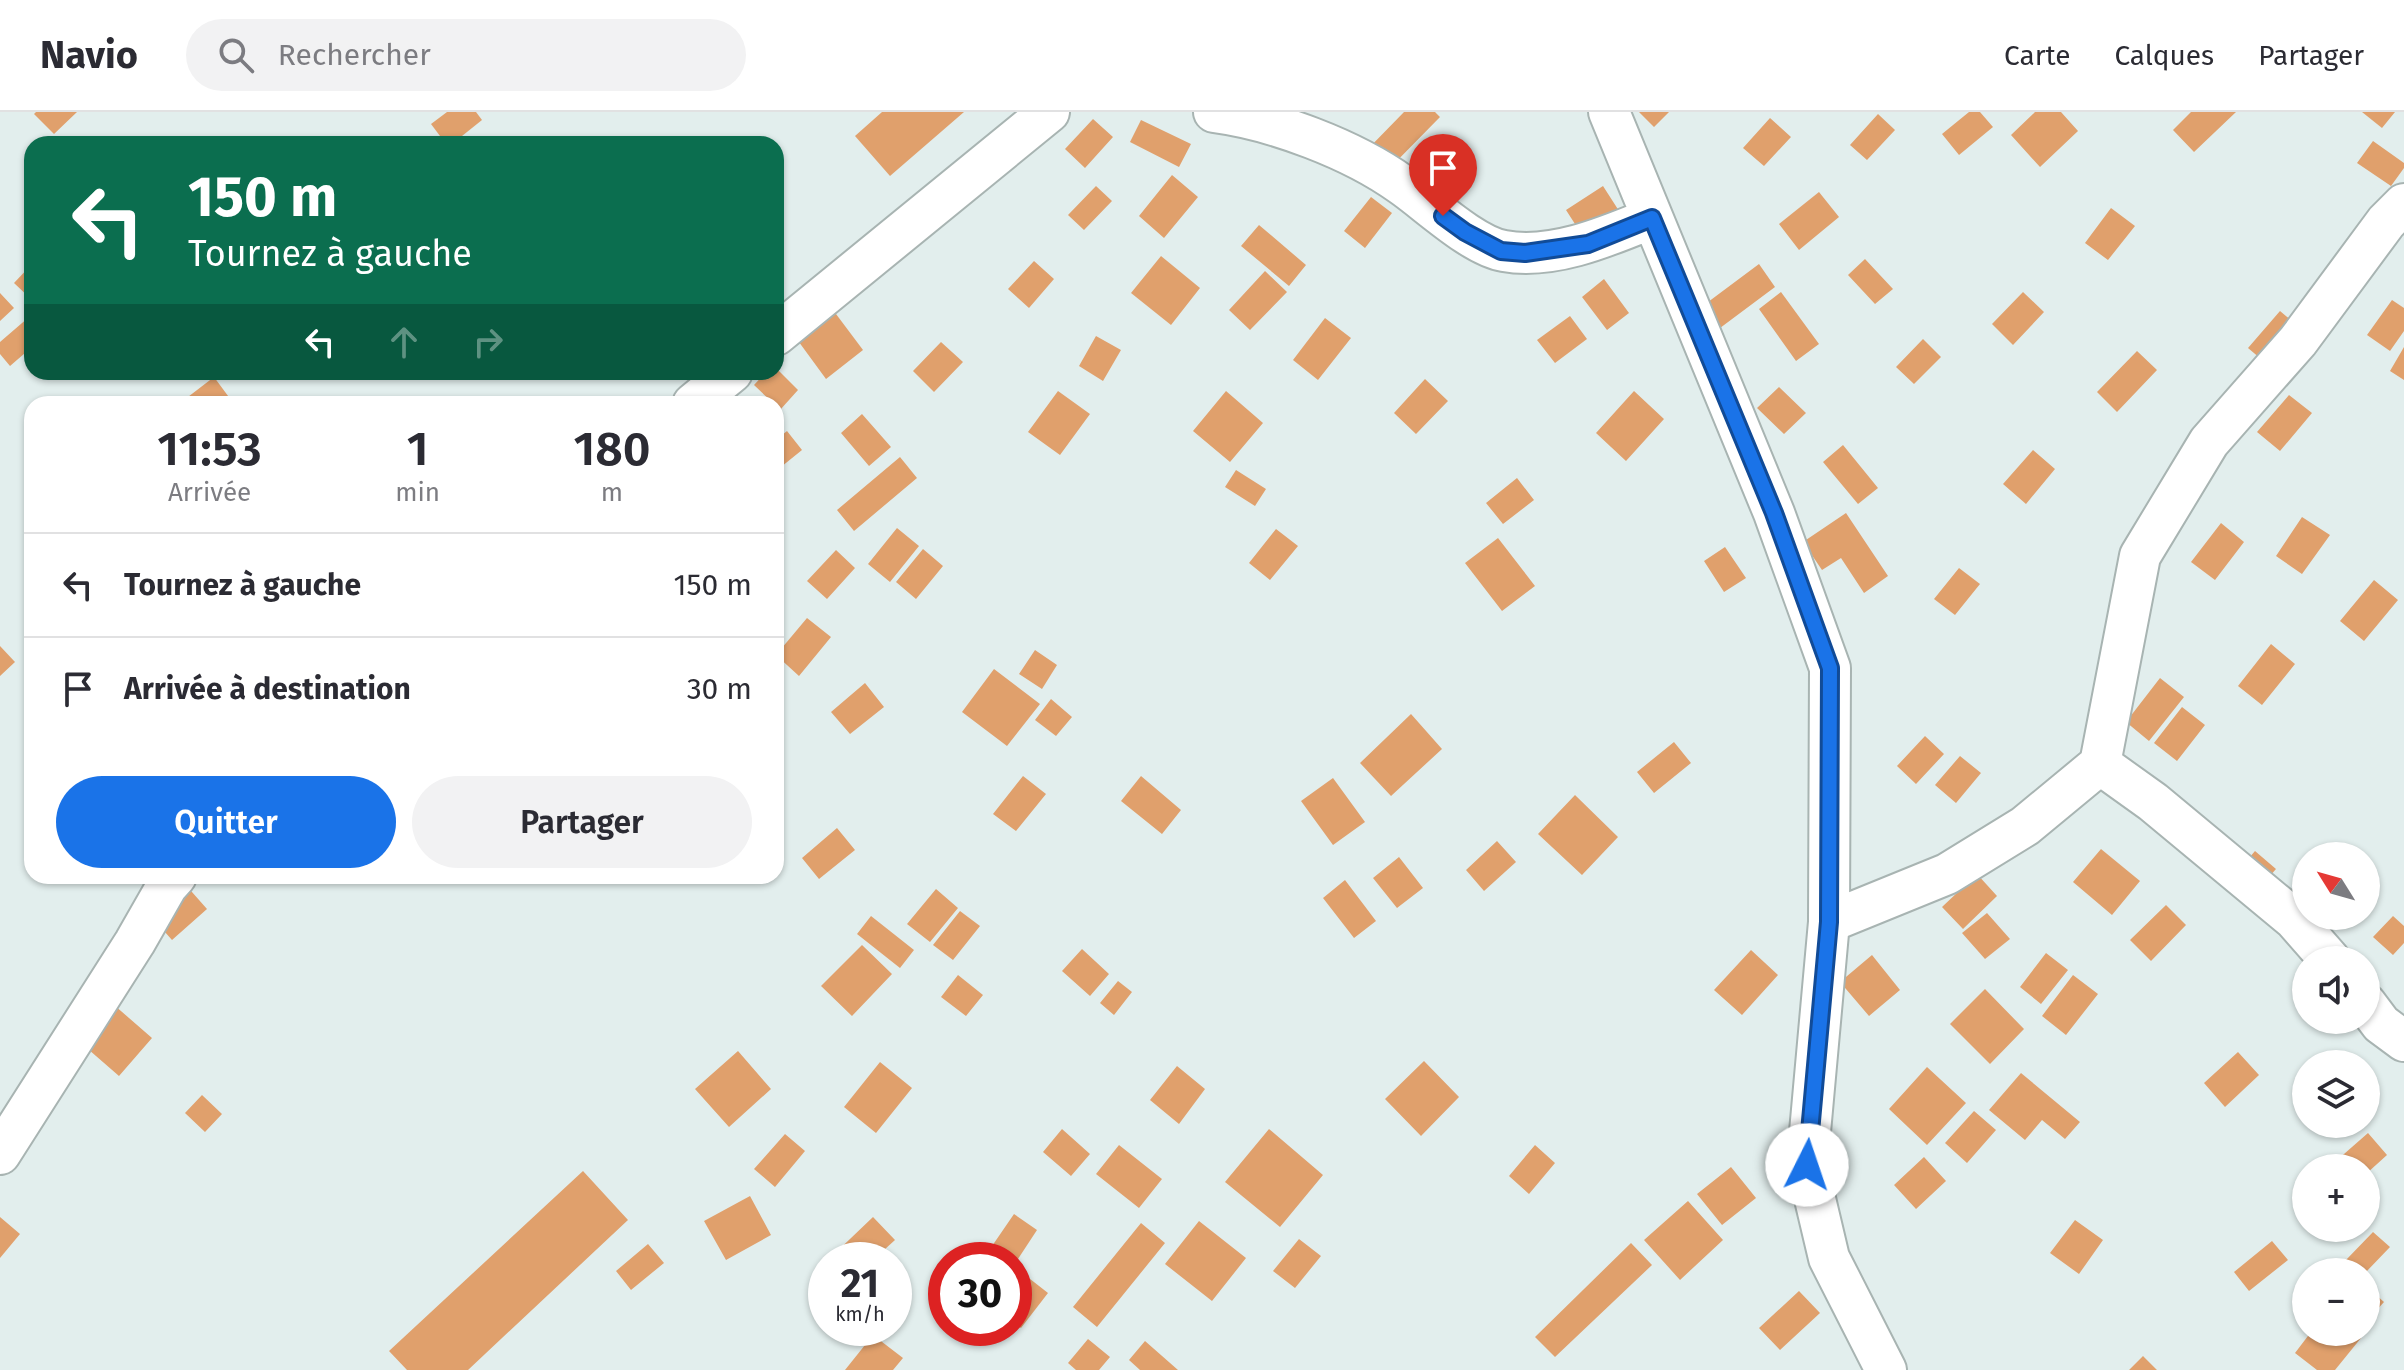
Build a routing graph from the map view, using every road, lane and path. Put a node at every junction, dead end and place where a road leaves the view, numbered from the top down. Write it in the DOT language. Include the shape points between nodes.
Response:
graph roads {
  1 [pos="1049,112"];
  2 [pos="1214,112"];
  3 [pos="1609,112"];
  4 [pos="2404,204"];
  5 [pos="1652,218"];
  6 [pos="784,328"];
  7 [pos="722,380"];
  8 [pos="703,396"];
  9 [pos="2100,764"];
  10 [pos="169,884"];
  11 [pos="1829,922"];
  12 [pos="2318,946"];
  13 [pos="2380,1023"];
  14 [pos="2404,1041"];
  15 [pos="0,1154"];
  16 [pos="1886,1370"];
  1 -- 6 [label="street"];
  2 -- 5 [label="street" via="1321,140 1399,182 1465,232 1501,251 1588,244"];
  3 -- 5 [label="street"];
  4 -- 9 [label="street" via="2298,341 2209,442 2140,556"];
  5 -- 11 [label="street" via="1774,513 1830,668"];
  7 -- 8 [label="street"];
  9 -- 11 [label="street" via="2025,826 1947,874"];
  9 -- 12 [label="street" via="2294,919"];
  10 -- 15 [label="street"];
  11 -- 16 [label="street" via="1807,1165 1829,1258"];
  13 -- 14 [label="street"];
}
